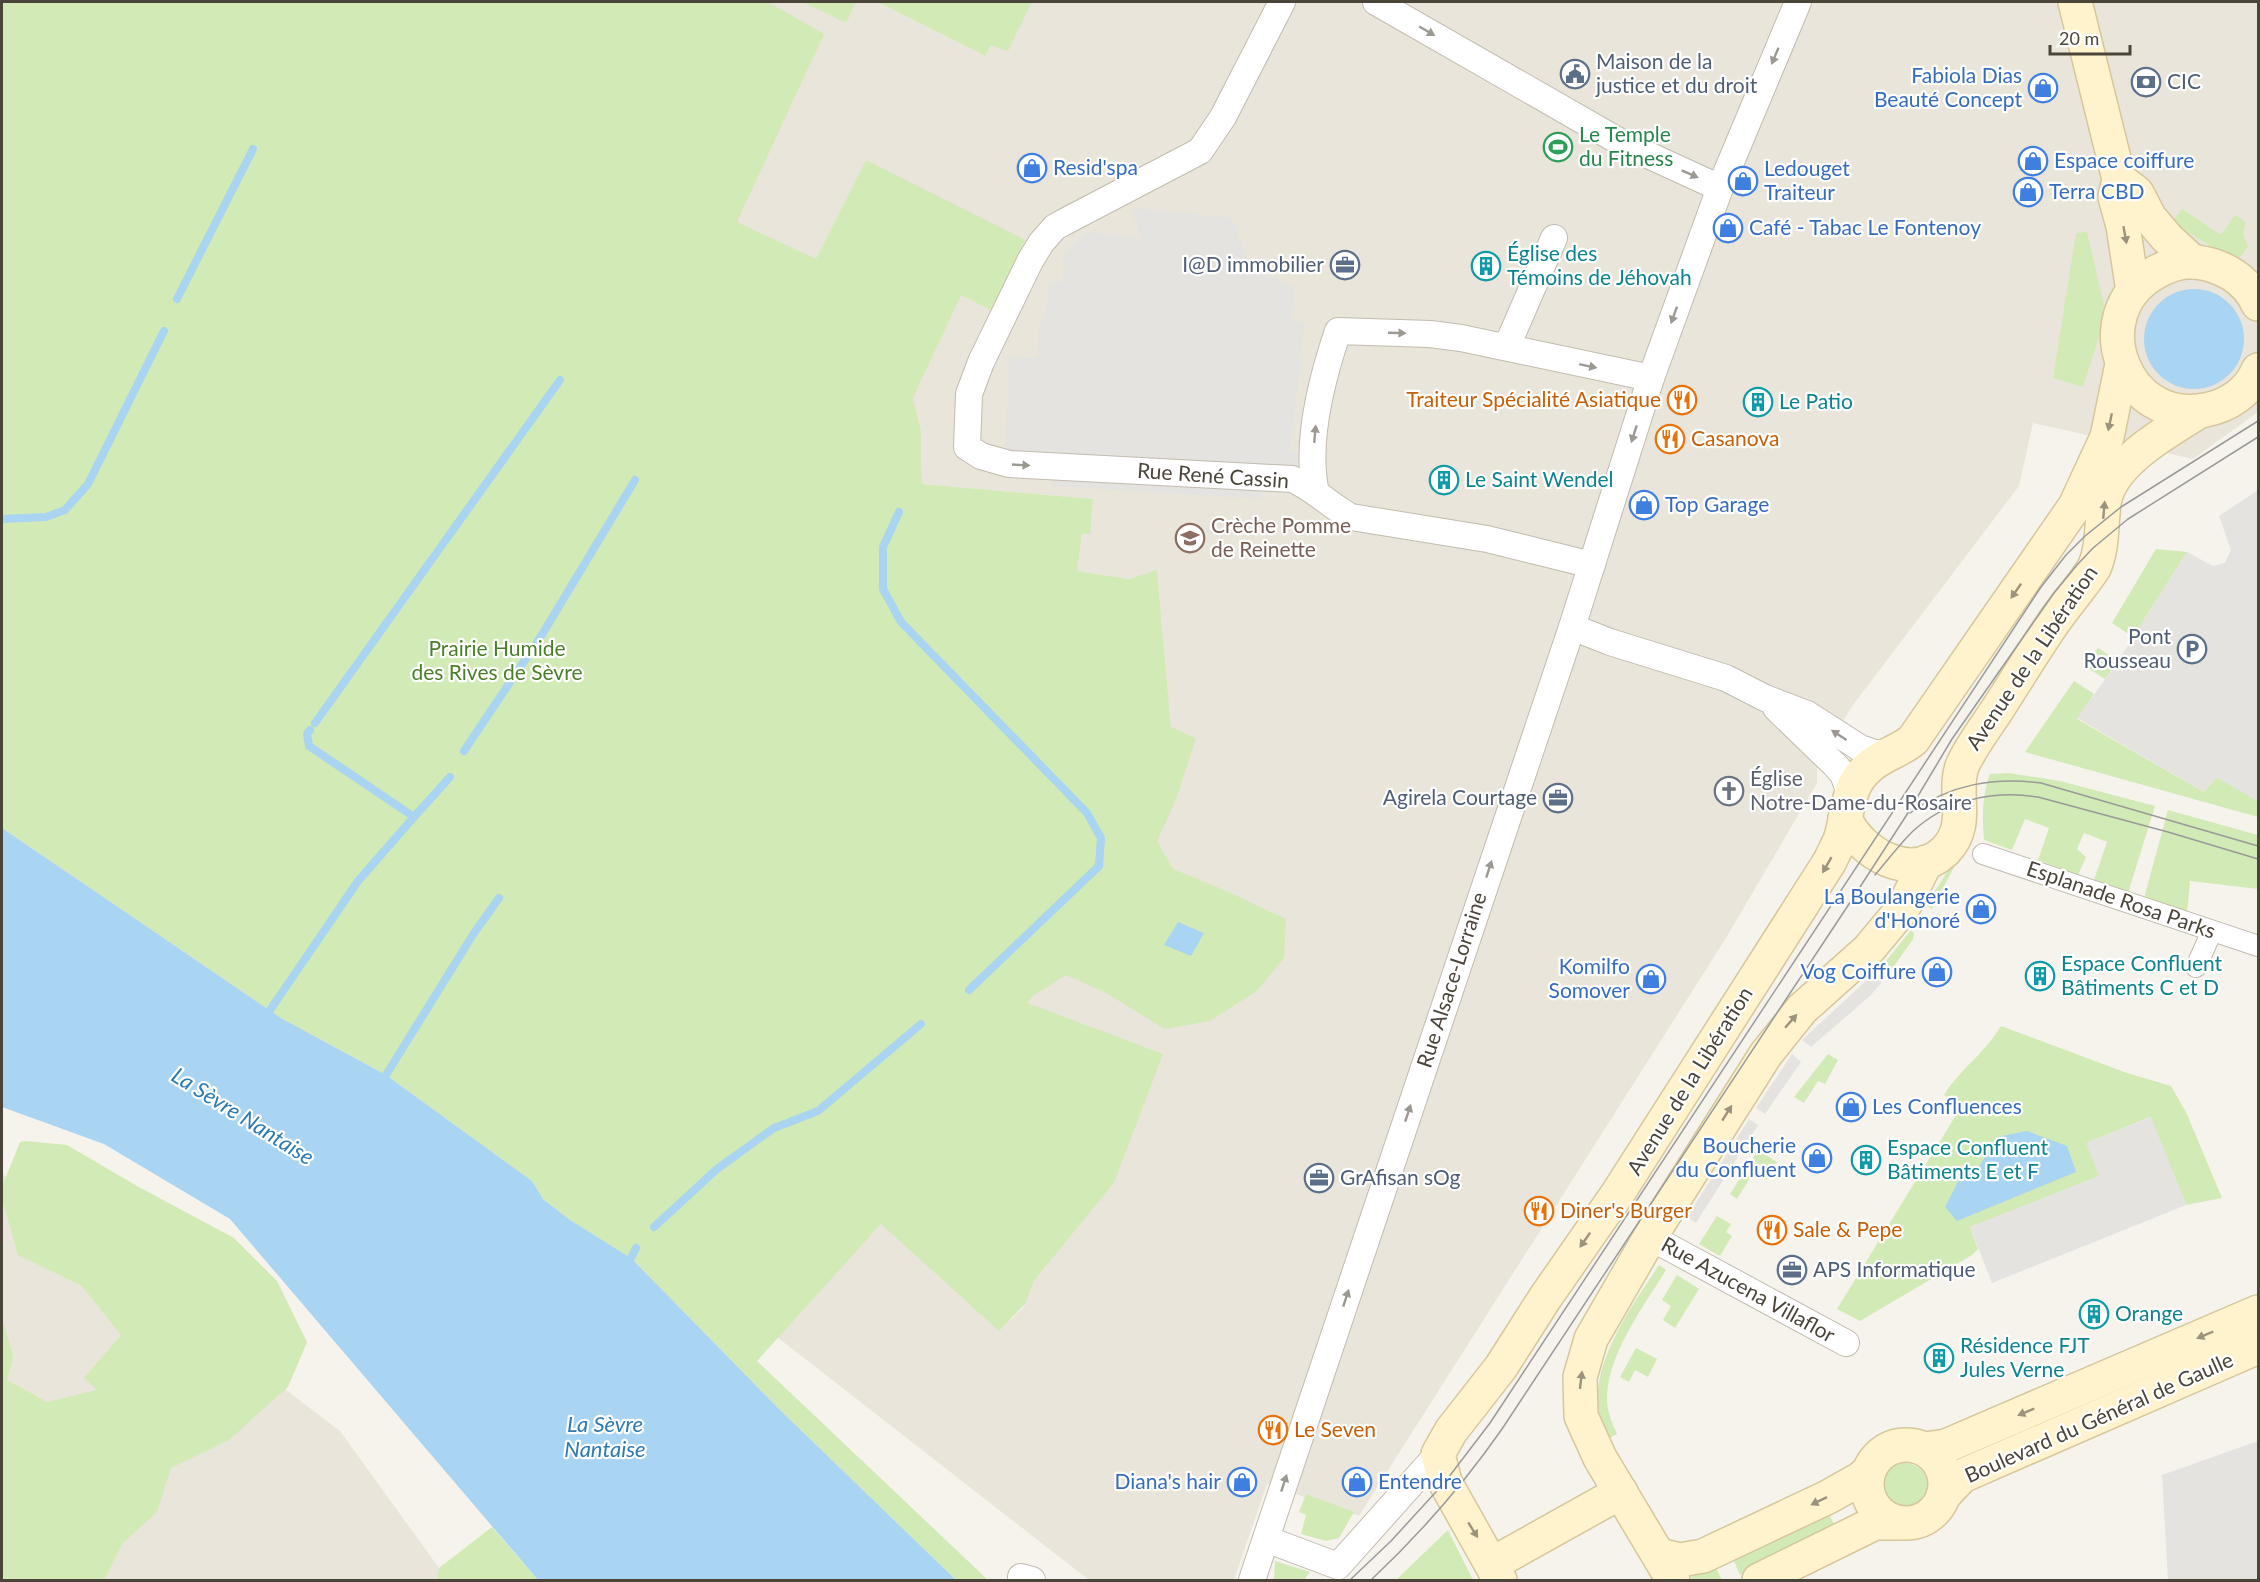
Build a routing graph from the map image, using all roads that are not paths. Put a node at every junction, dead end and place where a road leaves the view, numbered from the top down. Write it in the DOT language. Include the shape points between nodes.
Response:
graph roads {
  1 [pos="1282,2"];
  2 [pos="1376,2"];
  3 [pos="1798,2"];
  4 [pos="2075,2"];
  5 [pos="2119,179"];
  6 [pos="1720,188"];
  7 [pos="1554,238"];
  8 [pos="2193,262"];
  9 [pos="2133,291"];
  10 [pos="2259,303"];
  11 [pos="1507,346"];
  12 [pos="2122,364"];
  13 [pos="2259,370"];
  14 [pos="1652,378"];
  15 [pos="2200,411"];
  16 [pos="1319,495"];
  17 [pos="1592,565"];
  18 [pos="1572,627"];
  19 [pos="1765,698"];
  20 [pos="1893,753"];
  21 [pos="1848,805"];
  22 [pos="1983,854"];
  23 [pos="1926,862"];
  24 [pos="2212,931"];
  25 [pos="2259,946"];
  26 [pos="2196,968"];
  27 [pos="1650,1237"];
  28 [pos="2259,1312"];
  29 [pos="1846,1343"];
  30 [pos="2259,1347"];
  31 [pos="1925,1449"];
  32 [pos="1438,1454"];
  33 [pos="1869,1471"];
  34 [pos="1621,1492"];
  35 [pos="1943,1496"];
  36 [pos="1899,1523"];
  37 [pos="1266,1539"];
  38 [pos="1666,1568"];
  39 [pos="1496,1572"];
  40 [pos="1252,1581"];
  41 [pos="1759,1581"];
  1 -- 16 [label="street, Rue René Cassin, one-way" via="1223,117 1200,151 1055,227 1041,243 1004,312 969,394 967,447 981,456 1009,464 1282,478 1304,484"];
  2 -- 6 [label="street, one-way" via="1622,144"];
  3 -- 6 [label="street, Rue Alsace-Lorraine, one-way"];
  4 -- 5 [label="main road"];
  5 -- 8 [label="main road" via="2137,193 2150,218"];
  5 -- 9 [label="main road, one-way" via="2115,197"];
  6 -- 14 [label="street, Rue Alsace-Lorraine, one-way"];
  7 -- 11 [label="street"];
  8 -- 9 [label="main road" via="2159,270"];
  8 -- 10 [label="main road" via="2209,264 2236,277"];
  9 -- 12 [label="main road" via="2119,319 2118,350"];
  11 -- 14 [label="street, one-way"];
  16 -- 11 [label="street, one-way" via="1313,464 1317,415 1338,331 1430,334"];
  12 -- 15 [label="main road" via="2137,388 2159,404"];
  12 -- 20 [label="main road, Avenue de la Libération, one-way" via="2107,437 2075,506 1913,740"];
  13 -- 15 [label="main road" via="2236,398"];
  14 -- 17 [label="street, Rue Alsace-Lorraine, one-way"];
  23 -- 15 [label="main road, Avenue de la Libération, one-way" via="1949,847 1958,828 1961,772 1970,751 2099,558 2104,502 2117,476 2130,459"];
  16 -- 17 [label="street, Rue René Cassin" via="1352,517 1487,539"];
  17 -- 18 [label="street, Rue Alsace-Lorraine"];
  18 -- 19 [label="street" via="1726,678"];
  37 -- 18 [label="street, Rue Alsace-Lorraine, one-way"];
  20 -- 19 [label="street, one-way" via="1860,748 1807,714"];
  19 -- 21 [label="street" via="1843,774"];
  20 -- 21 [label="main road, Avenue de la Libération" via="1866,769"];
  21 -- 23 [label="main road" via="1855,837 1897,864"];
  21 -- 32 [label="main road, Avenue de la Libération, one-way" via="1830,861 1618,1193"];
  22 -- 24 [label="street, Esplanade Rosa Parks"];
  27 -- 23 [label="main road, Avenue de la Libération, one-way" via="1782,1031 1868,950 1903,908"];
  24 -- 25 [label="street, Esplanade Rosa Parks"];
  24 -- 26 [label="street"];
  27 -- 29 [label="street, Rue Azucena Villaflor"];
  34 -- 27 [label="main road, Avenue de la Libération, one-way" via="1581,1416 1580,1377 1598,1324"];
  28 -- 31 [label="main road, Boulevard du Général de Gaulle, one-way" via="1946,1446"];
  30 -- 35 [label="main road, Boulevard du Général de Gaulle" via="1962,1476"];
  31 -- 33 [label="main road" via="1898,1445 1875,1459"];
  31 -- 35 [label="main road" via="1943,1469"];
  32 -- 37 [label="street, Avenue de la Libération" via="1338,1566"];
  32 -- 39 [label="main road, one-way" via="1445,1482"];
  33 -- 36 [label="main road" via="1866,1482 1872,1504 1879,1513"];
  33 -- 38 [label="main road, one-way" via="1828,1497 1704,1556 1680,1560"];
  34 -- 38 [label="main road, Avenue de la Libération"];
  34 -- 39 [label="main road"];
  35 -- 36 [label="main road" via="1931,1515 1921,1521"];
  36 -- 41 [label="main road" via="1875,1523"];
  37 -- 40 [label="street, Rue Alsace-Lorraine"];
}
